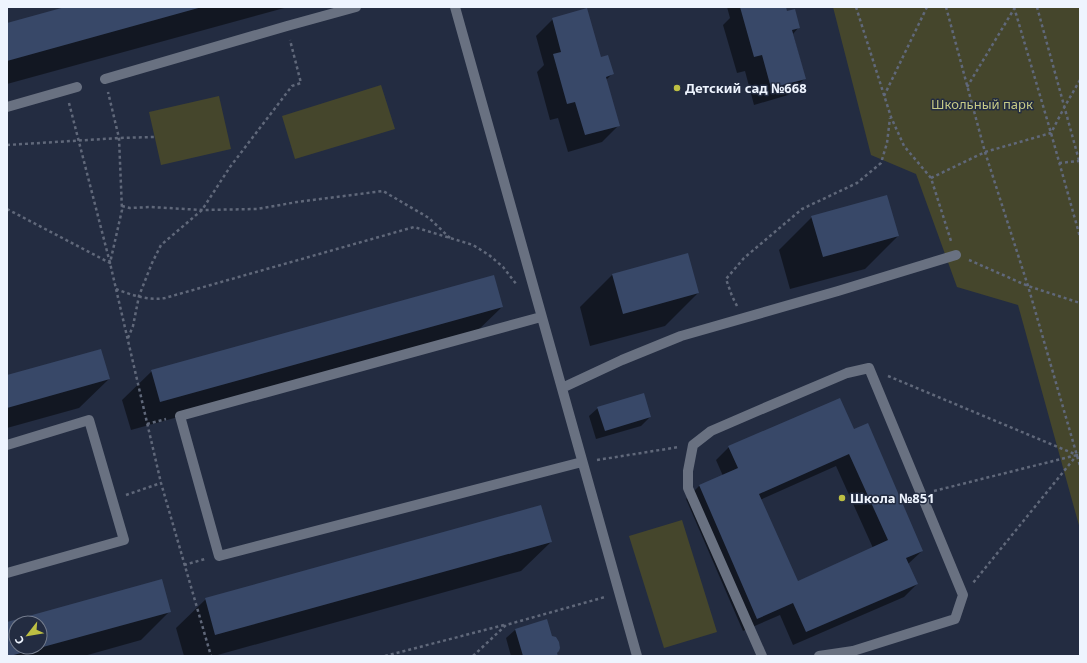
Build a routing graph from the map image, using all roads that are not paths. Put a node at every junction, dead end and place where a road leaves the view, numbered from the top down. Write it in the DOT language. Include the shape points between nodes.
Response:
graph roads {
  1 [pos="356,7"];
  2 [pos="455,7"];
  3 [pos="105,79"];
  4 [pos="78,87"];
  5 [pos="7,107"];
  6 [pos="956,255"];
  7 [pos="541,317"];
  8 [pos="562,388"];
  9 [pos="7,445"];
  10 [pos="582,462"];
  11 [pos="7,573"];
  12 [pos="637,656"];
  13 [pos="762,656"];
  14 [pos="819,656"];
  1 -- 3 [label="lane"];
  2 -- 7 [label="lane"];
  4 -- 5 [label="lane"];
  6 -- 8 [label="lane" via="681,336"];
  7 -- 8 [label="lane"];
  7 -- 10 [label="lane" via="180,416 219,556"];
  8 -- 10 [label="lane"];
  9 -- 11 [label="lane" via="89,420 124,540"];
  10 -- 12 [label="lane"];
  13 -- 14 [label="lane" via="688,488 693,445 711,431 847,373 869,368 963,595 955,619 853,651"];
}
